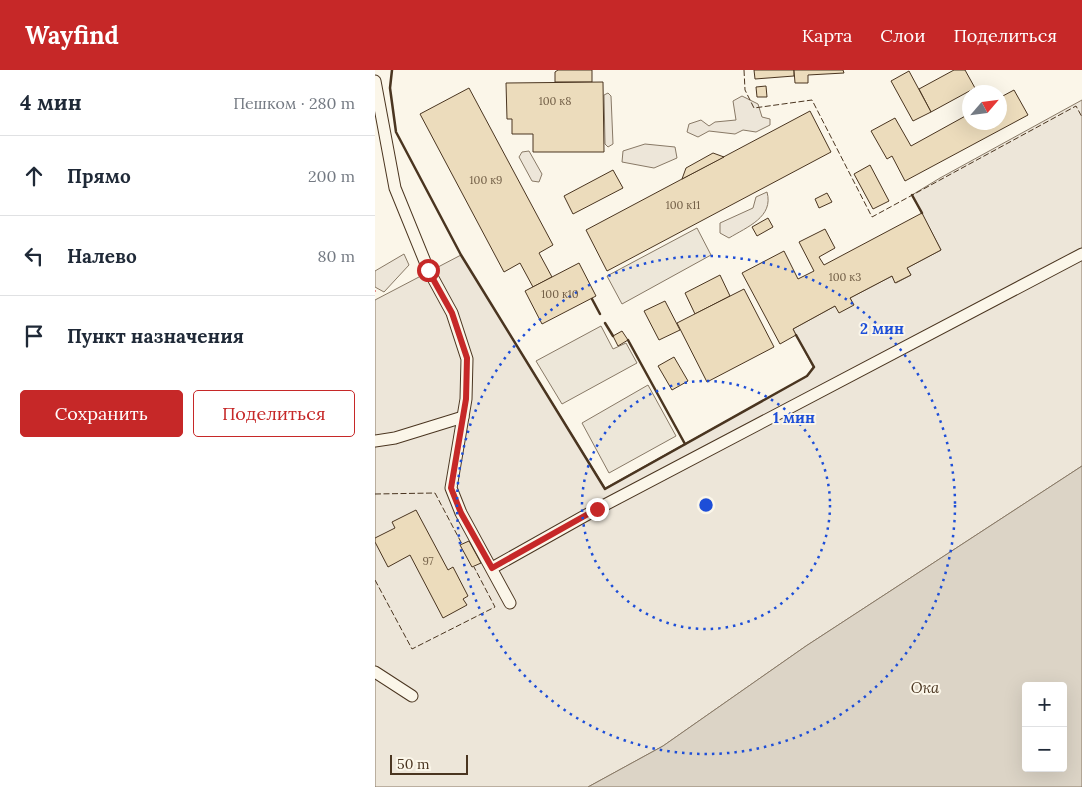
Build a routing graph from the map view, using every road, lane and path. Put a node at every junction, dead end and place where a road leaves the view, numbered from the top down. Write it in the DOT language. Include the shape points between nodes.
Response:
graph roads {
  1 [pos="375,81"];
  2 [pos="1082,254"];
  3 [pos="463,417"];
  4 [pos="375,441"];
  5 [pos="492,568"];
  6 [pos="510,603"];
  7 [pos="375,672"];
  8 [pos="412,696"];
  1 -- 3 [label="lane" via="395,188 428,270 452,313 467,358"];
  2 -- 5 [label="lane" via="597,509"];
  3 -- 4 [label="lane"];
  3 -- 5 [label="lane" via="451,488 461,513"];
  5 -- 6 [label="lane"];
  7 -- 8 [label="lane"];
}
